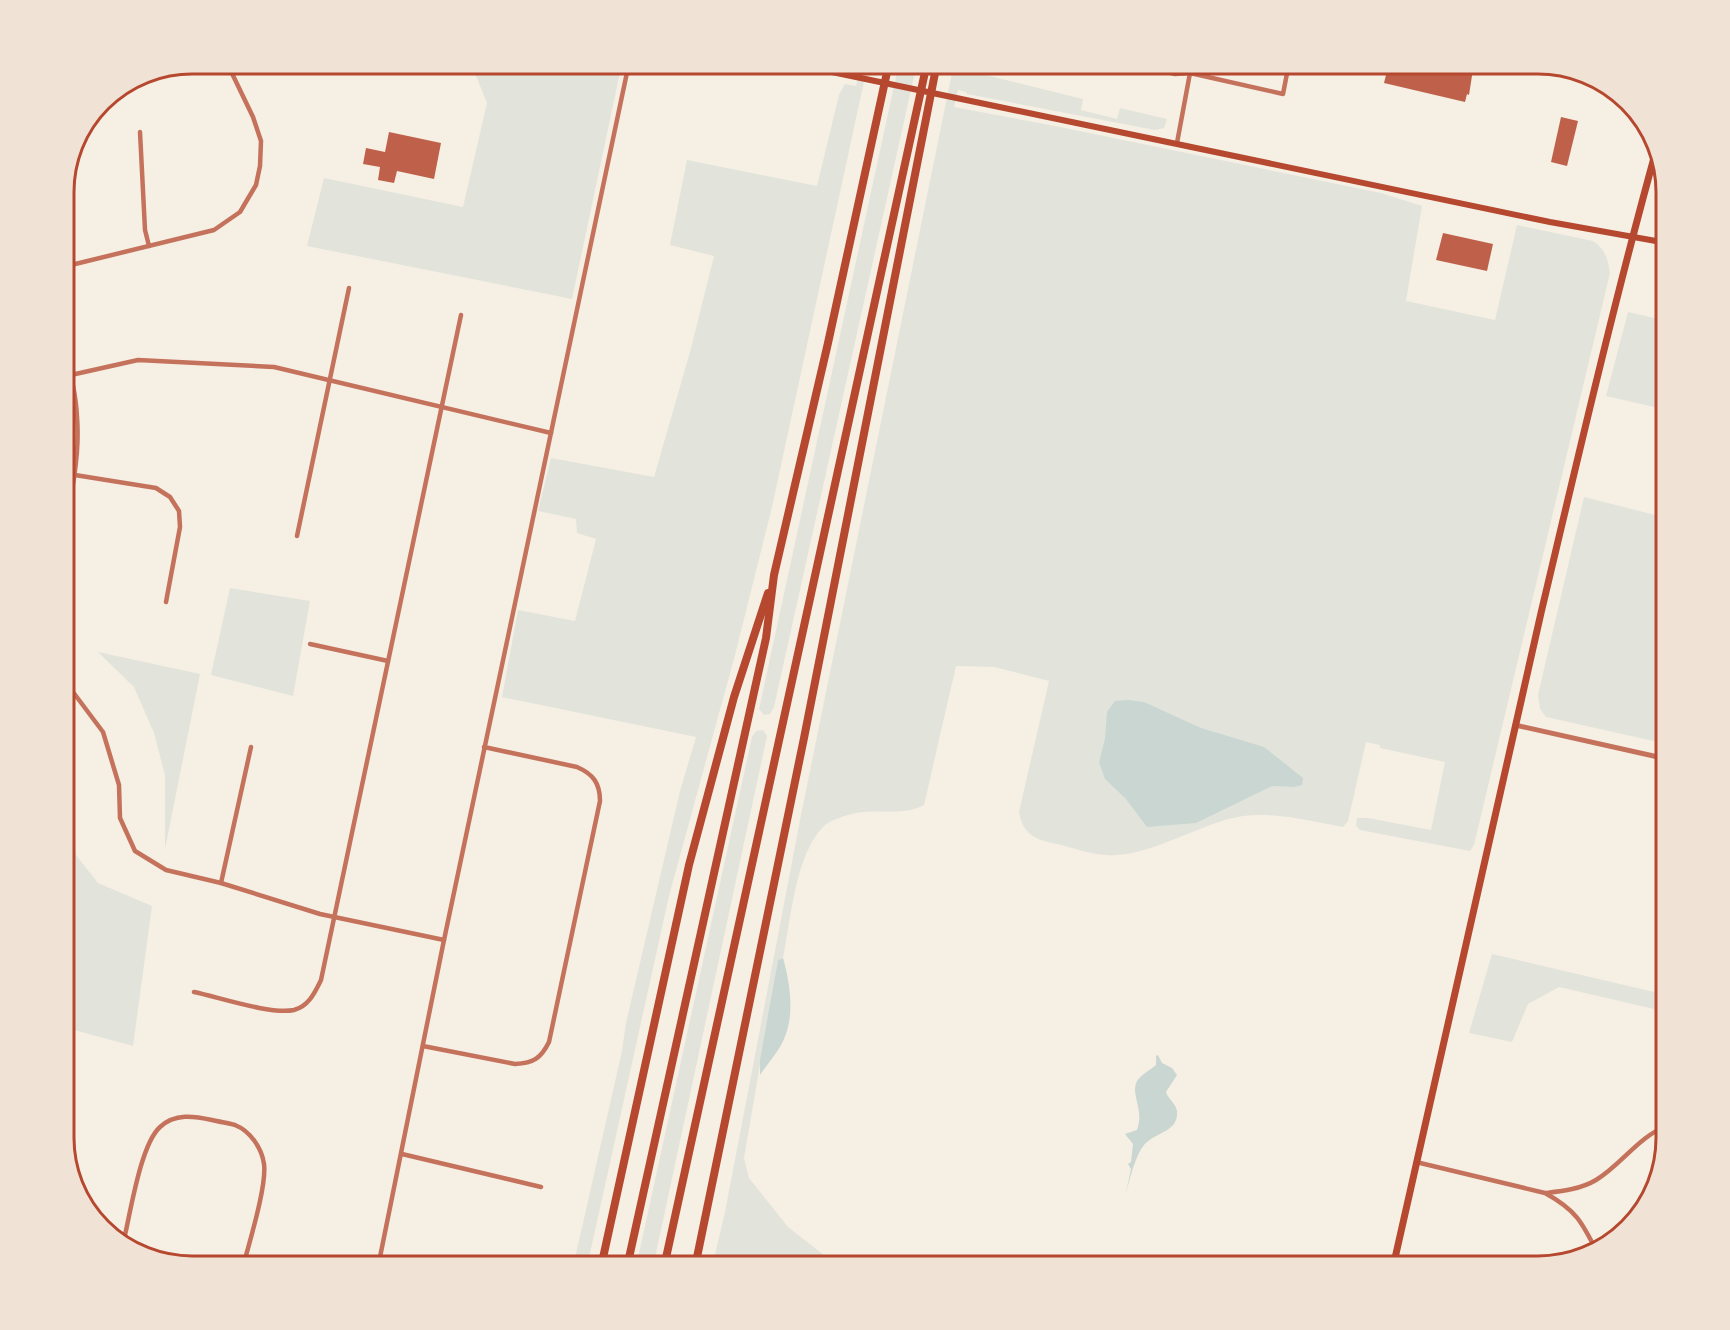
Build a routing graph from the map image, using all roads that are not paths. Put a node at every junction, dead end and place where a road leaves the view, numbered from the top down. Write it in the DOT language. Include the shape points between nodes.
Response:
graph roads {
  1 [pos="887,73"];
  2 [pos="925,73"];
  3 [pos="935,73"];
  4 [pos="1190,73"];
  5 [pos="1191,73"];
  6 [pos="1287,73"];
  7 [pos="232,74"];
  8 [pos="626,74"];
  9 [pos="837,74"];
  10 [pos="140,132"];
  11 [pos="1178,143"];
  12 [pos="1652,163"];
  13 [pos="1632,236"];
  14 [pos="1657,241"];
  15 [pos="149,246"];
  16 [pos="74,264"];
  17 [pos="349,288"];
  18 [pos="461,315"];
  19 [pos="74,374"];
  20 [pos="329,380"];
  21 [pos="74,396"];
  22 [pos="441,407"];
  23 [pos="550,433"];
  24 [pos="75,475"];
  25 [pos="74,480"];
  26 [pos="297,536"];
  27 [pos="774,575"];
  28 [pos="166,602"];
  29 [pos="310,645"];
  30 [pos="388,661"];
  31 [pos="74,693"];
  32 [pos="1515,724"];
  33 [pos="251,747"];
  34 [pos="484,747"];
  35 [pos="1657,757"];
  36 [pos="221,883"];
  37 [pos="334,917"];
  38 [pos="444,940"];
  39 [pos="194,992"];
  40 [pos="423,1046"];
  41 [pos="1657,1132"];
  42 [pos="402,1154"];
  43 [pos="1416,1162"];
  44 [pos="541,1187"];
  45 [pos="1545,1193"];
  46 [pos="125,1236"];
  47 [pos="1593,1243"];
  48 [pos="246,1256"];
  49 [pos="380,1256"];
  50 [pos="602,1256"];
  51 [pos="629,1256"];
  52 [pos="666,1256"];
  53 [pos="698,1256"];
  54 [pos="1395,1256"];
  1 -- 27 [label="highway"];
  2 -- 52 [label="highway"];
  3 -- 53 [label="highway"];
  4 -- 11 [label="street"];
  5 -- 6 [label="street" via="1282,94"];
  7 -- 15 [label="street" via="261,141 256,185 240,212 214,230"];
  8 -- 23 [label="street"];
  9 -- 11 [label="main road"];
  10 -- 15 [label="street"];
  11 -- 13 [label="main road"];
  12 -- 13 [label="main road"];
  13 -- 14 [label="main road"];
  13 -- 32 [label="main road"];
  15 -- 16 [label="street"];
  17 -- 20 [label="street"];
  18 -- 22 [label="street"];
  19 -- 20 [label="street" via="138,360 274,367"];
  20 -- 22 [label="street"];
  20 -- 26 [label="street"];
  21 -- 24 [label="street"];
  22 -- 23 [label="street"];
  22 -- 30 [label="street"];
  23 -- 34 [label="street"];
  24 -- 25 [label="street"];
  24 -- 28 [label="street" via="156,488 170,497 179,511 180,527"];
  27 -- 50 [label="highway" via="734,697 689,865"];
  27 -- 51 [label="highway" via="766,638"];
  29 -- 30 [label="street"];
  30 -- 37 [label="street"];
  31 -- 36 [label="street" via="103,732 119,785 120,818 135,851 166,870"];
  32 -- 35 [label="street"];
  32 -- 43 [label="main road"];
  33 -- 36 [label="street"];
  34 -- 38 [label="street"];
  34 -- 40 [label="street" via="578,767 598,783 600,801 549,1042 543,1055 530,1063 515,1064"];
  36 -- 37 [label="street"];
  37 -- 38 [label="street"];
  37 -- 39 [label="street" via="321,980 313,999 296,1010 276,1011"];
  38 -- 40 [label="street"];
  40 -- 42 [label="street"];
  41 -- 45 [label="street" via="1596,1180 1571,1190"];
  42 -- 44 [label="street"];
  42 -- 49 [label="street"];
  43 -- 45 [label="street"];
  43 -- 54 [label="main road"];
  45 -- 47 [label="street" via="1581,1220"];
  46 -- 48 [label="street" via="146,1149 159,1127 174,1118 191,1116 235,1125 249,1134 259,1148 264,1181"];
}
